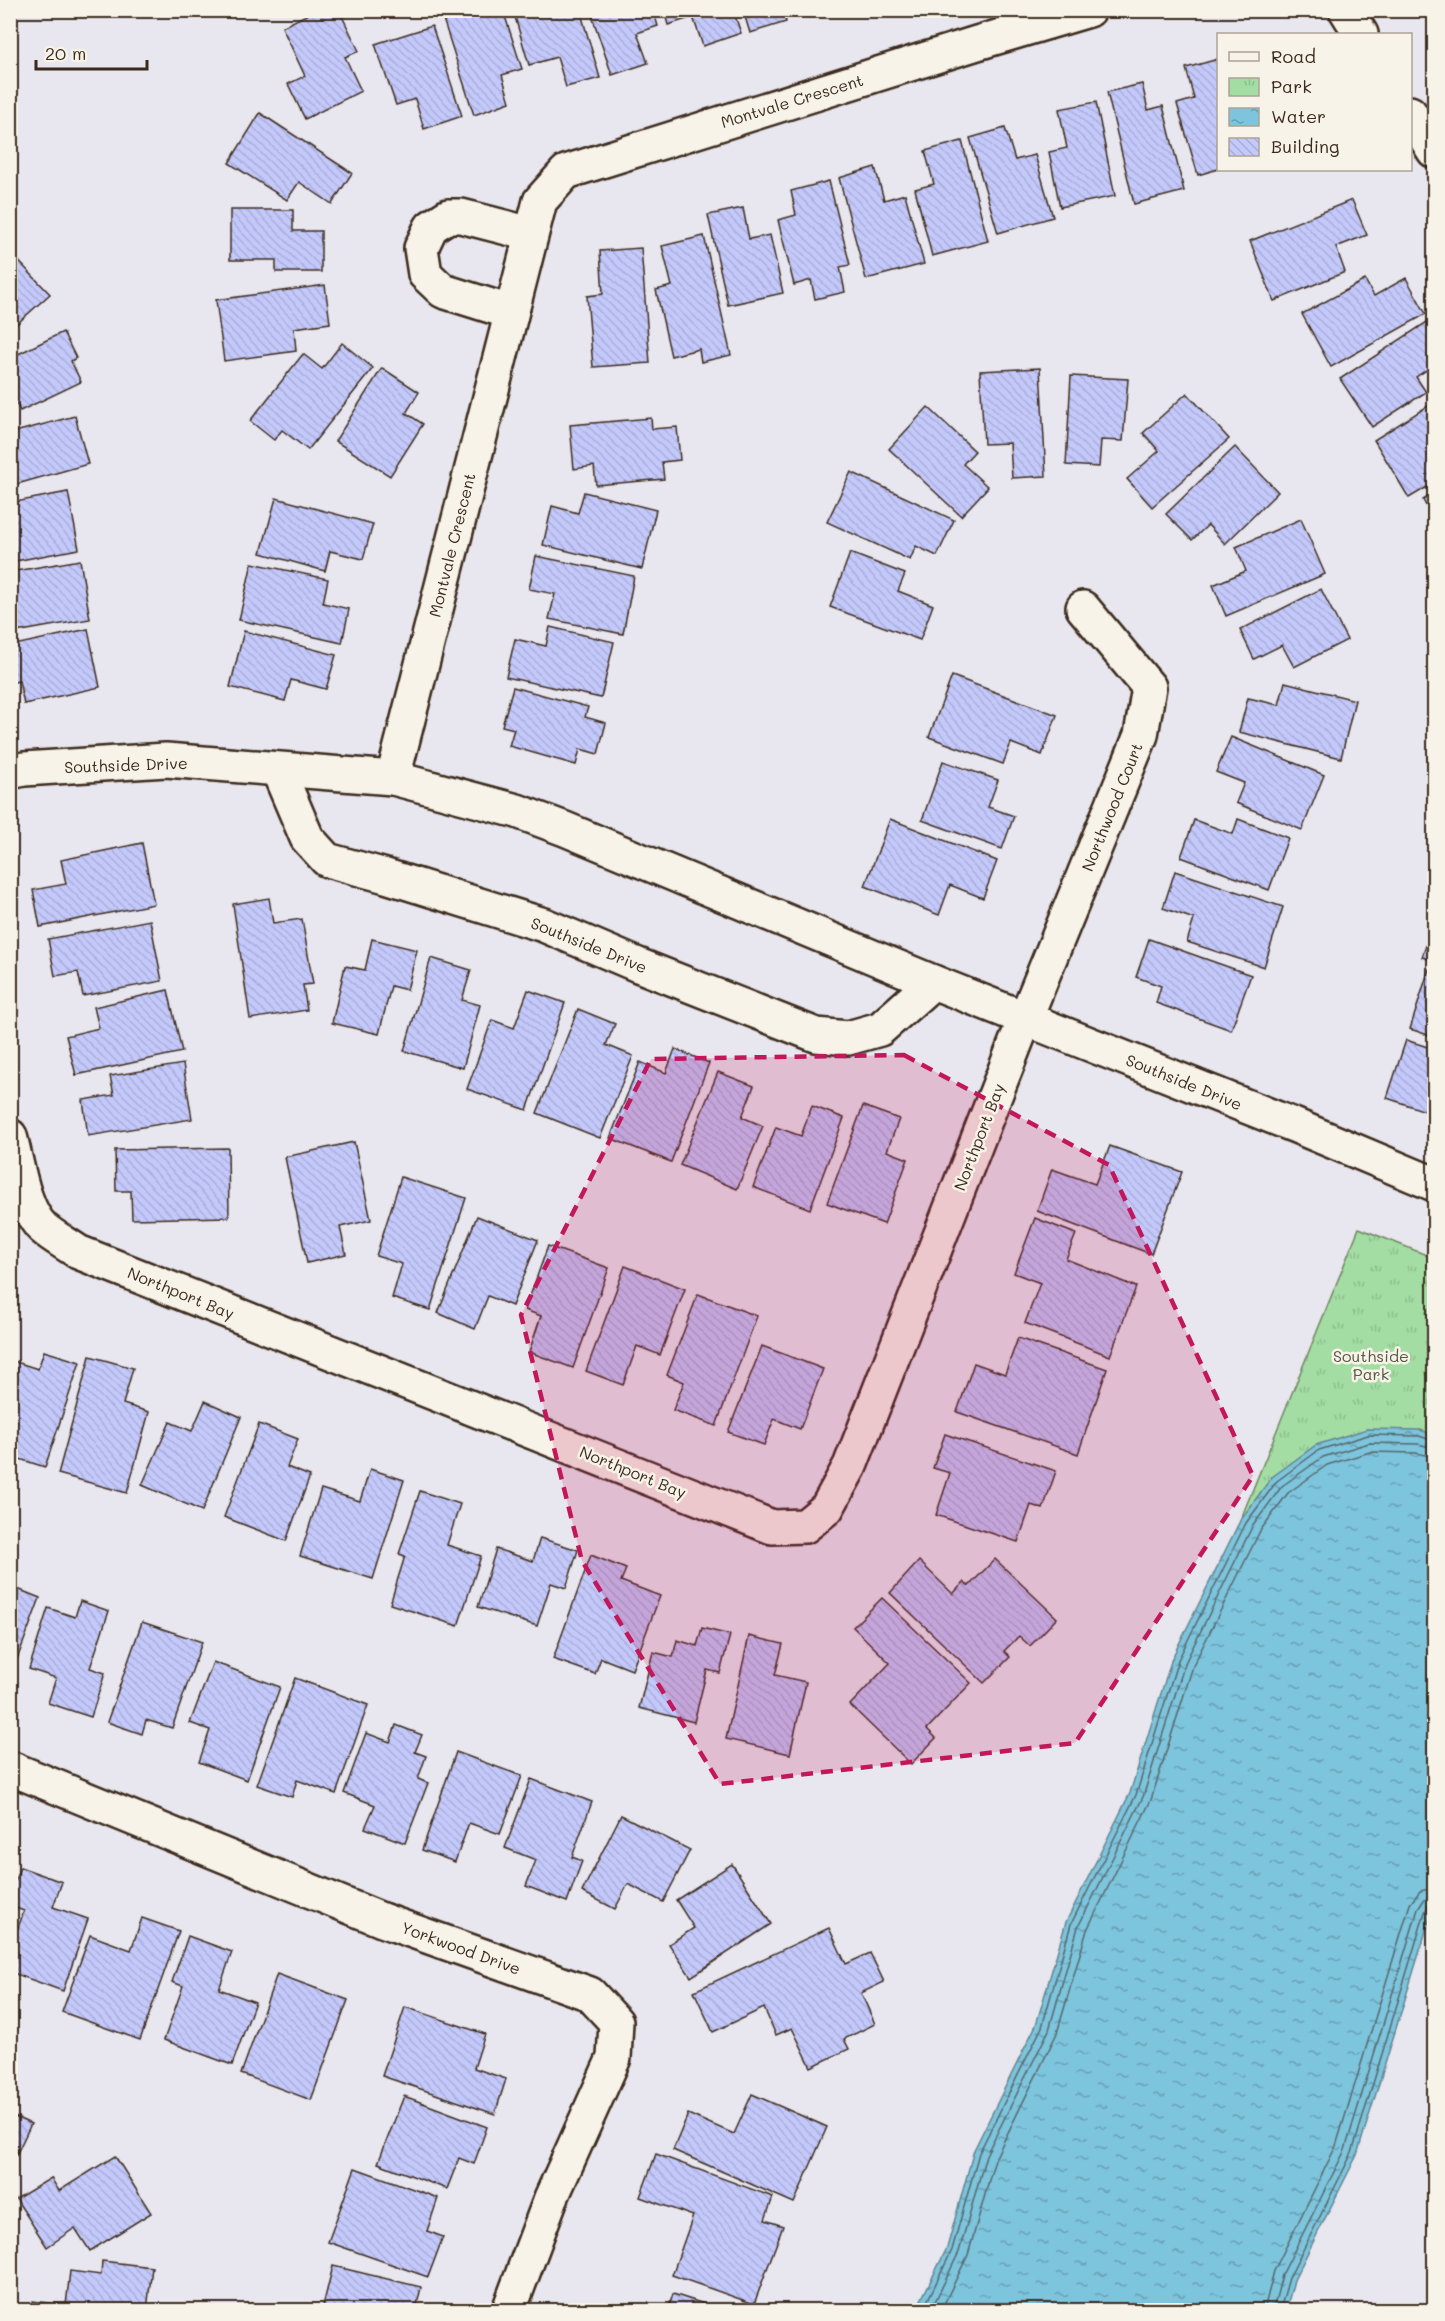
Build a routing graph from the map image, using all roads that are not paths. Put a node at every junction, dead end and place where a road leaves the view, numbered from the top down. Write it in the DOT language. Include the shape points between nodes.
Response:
graph roads {
  1 [pos="1089,10"];
  2 [pos="1346,10"];
  3 [pos="1360,33"];
  4 [pos="1412,115"];
  5 [pos="1434,151"];
  6 [pos="531,234"];
  7 [pos="510,312"];
  8 [pos="1083,608"];
  9 [pos="278,770"];
  10 [pos="10,772"];
  11 [pos="393,778"];
  12 [pos="933,982"];
  13 [pos="1025,1019"];
  14 [pos="10,1136"];
  15 [pos="1434,1184"];
  16 [pos="10,1768"];
  17 [pos="509,2310"];
  1 -- 6 [label="street, Montvale Crescent" via="566,172 540,201"];
  2 -- 3 [label="street"];
  4 -- 5 [label="street"];
  6 -- 7 [label="street, Montvale Crescent"];
  6 -- 7 [label="street" via="448,216 431,227 421,248 426,274 443,291"];
  7 -- 11 [label="street, Montvale Crescent"];
  8 -- 13 [label="street, Northwood Court" via="1149,687 1141,735"];
  9 -- 10 [label="street, Southside Drive" via="166,760"];
  9 -- 11 [label="street, Southside Drive"];
  9 -- 12 [label="street, Southside Drive" via="307,838 327,860 544,925 816,1035 848,1038 880,1029"];
  11 -- 12 [label="street, Southside Drive" via="555,825"];
  12 -- 13 [label="street, Southside Drive"];
  13 -- 14 [label="street, Northport Bay" via="850,1466 827,1508 805,1526 772,1527 78,1252 43,1228 32,1213"];
  13 -- 15 [label="street, Southside Drive"];
  16 -- 17 [label="street, Yorkwood Drive" via="382,1920 590,1994 616,2022 614,2058 551,2198"];
}
